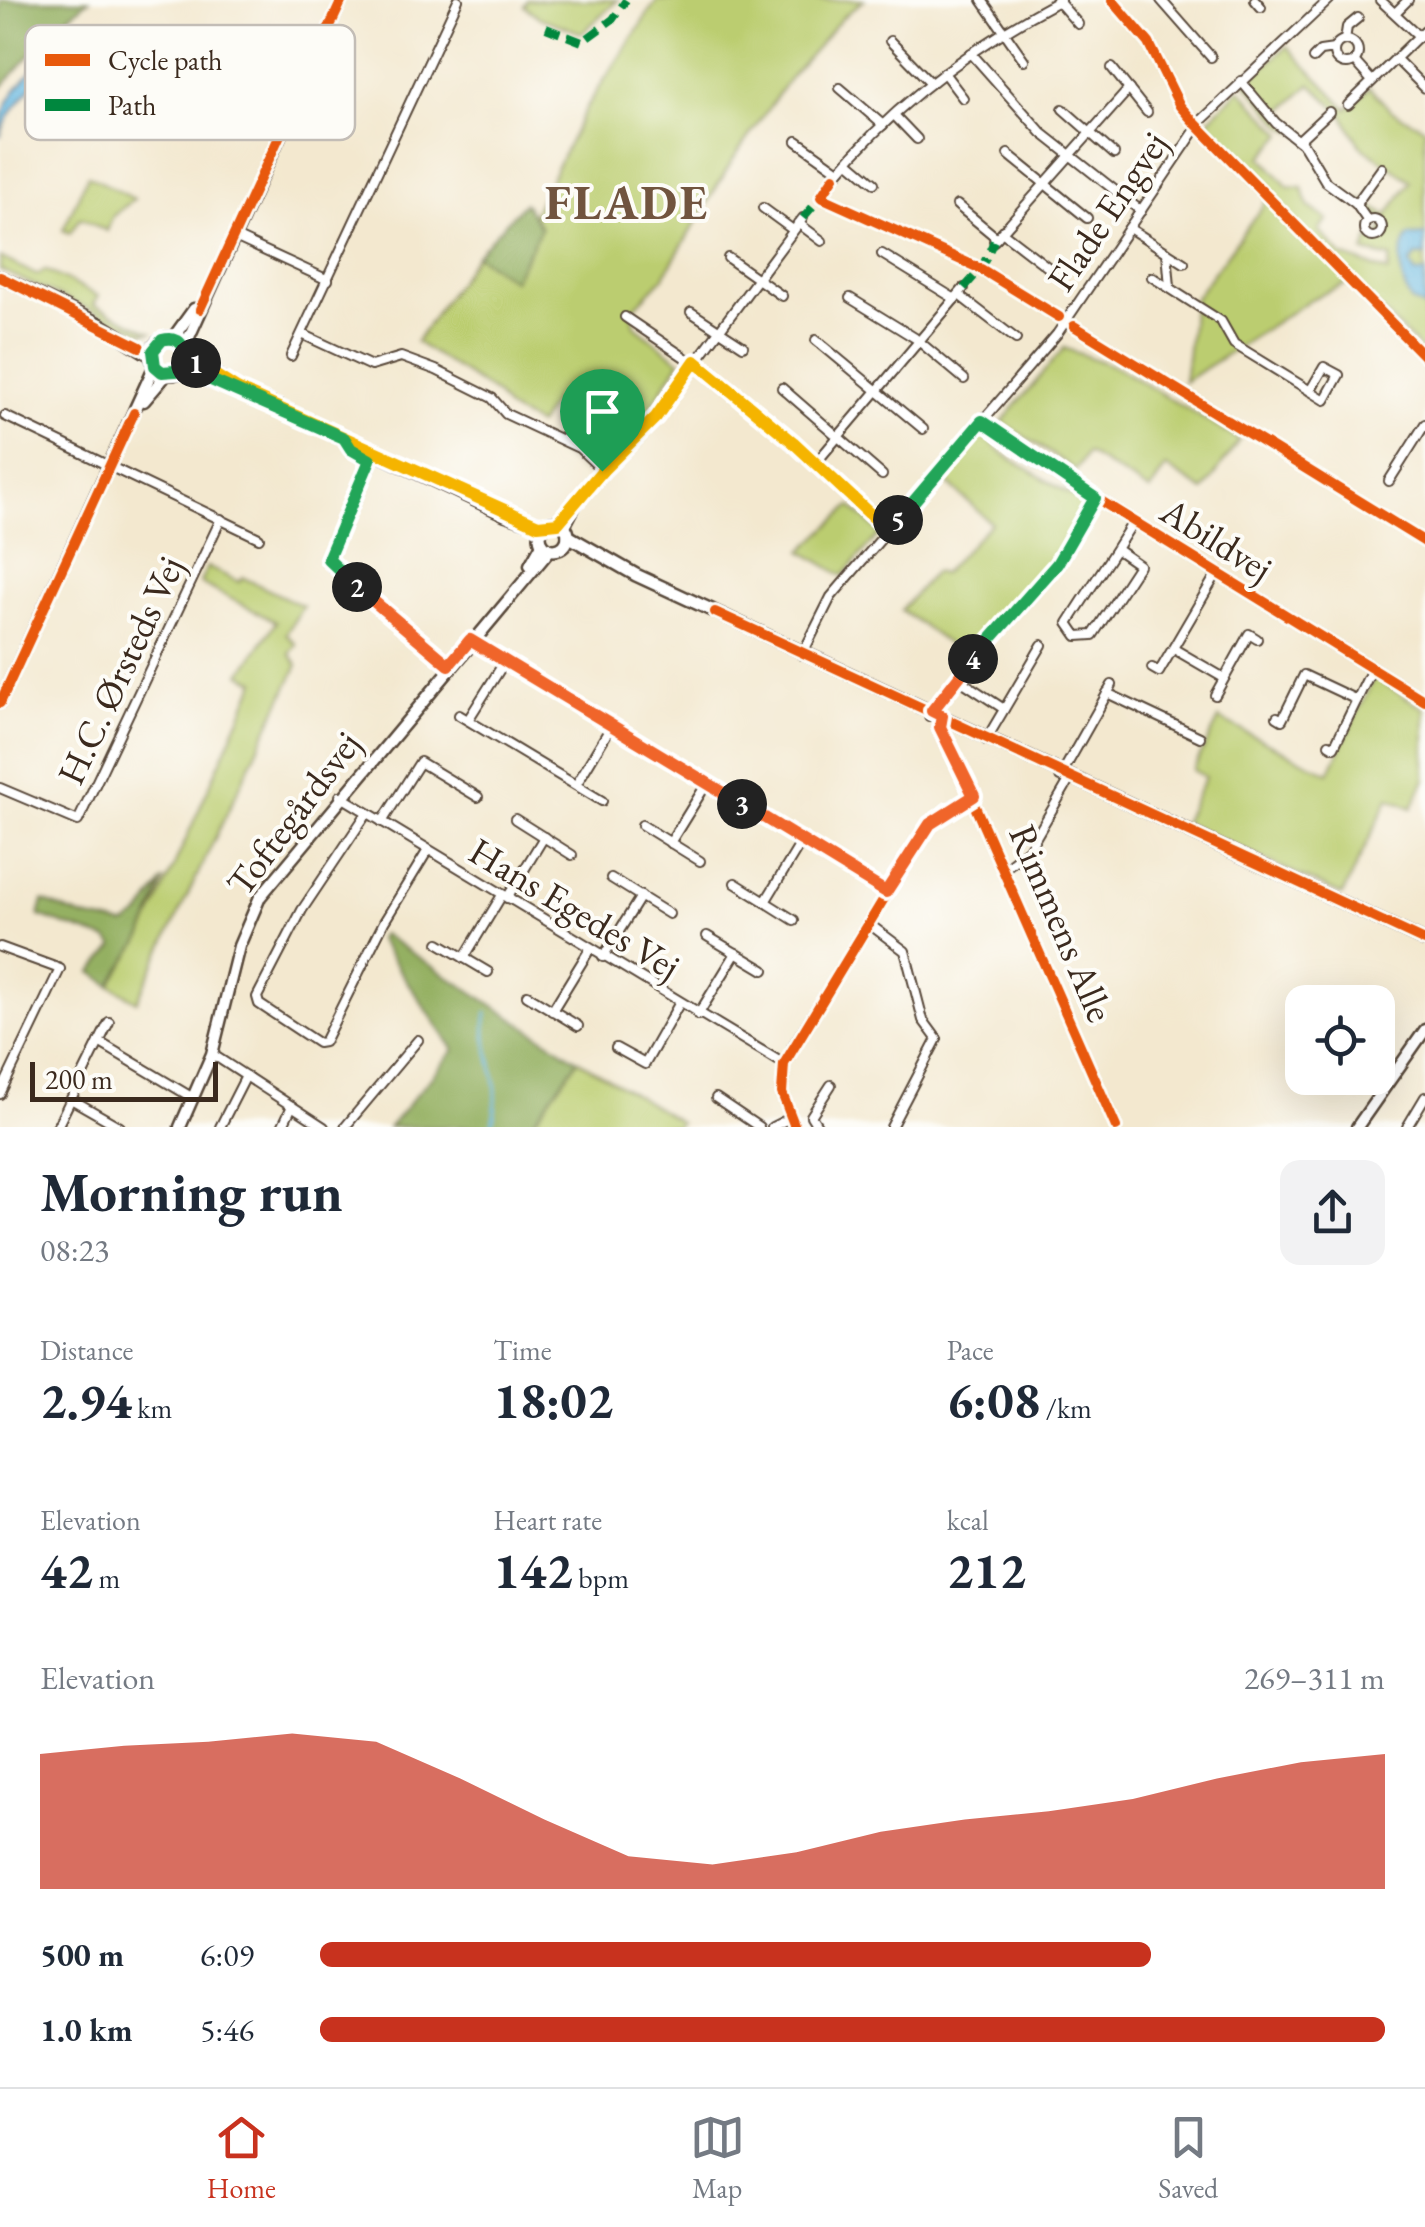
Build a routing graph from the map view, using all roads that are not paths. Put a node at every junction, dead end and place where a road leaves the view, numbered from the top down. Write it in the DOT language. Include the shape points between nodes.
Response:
graph roads {
  1 [pos="342,0"];
  2 [pos="458,0"];
  3 [pos="982,0"];
  4 [pos="1058,0"];
  5 [pos="1161,0"];
  6 [pos="1329,0"];
  7 [pos="1380,0"];
  8 [pos="1408,0"];
  9 [pos="1396,12"];
  10 [pos="1358,18"];
  11 [pos="1078,24"];
  12 [pos="330,25"];
  13 [pos="1002,32"];
  14 [pos="1422,34"];
  15 [pos="1344,40"];
  16 [pos="890,41"];
  17 [pos="1334,50"];
  18 [pos="971,54"];
  19 [pos="1210,57"];
  20 [pos="1312,58"];
  21 [pos="1024,60"];
  22 [pos="1396,60"];
  23 [pos="1354,61"];
  24 [pos="1112,68"];
  25 [pos="944,73"];
  26 [pos="1241,81"];
  27 [pos="1372,81"];
  28 [pos="930,83"];
  29 [pos="840,88"];
  30 [pos="1129,88"];
  31 [pos="1425,88"];
  32 [pos="964,98"];
  33 [pos="1348,105"];
  34 [pos="1063,109"];
  35 [pos="1148,112"];
  36 [pos="1329,112"];
  37 [pos="894,115"];
  38 [pos="882,125"];
  39 [pos="1088,132"];
  40 [pos="918,139"];
  41 [pos="277,140"];
  42 [pos="1299,140"];
  43 [pos="797,141"];
  44 [pos="1008,154"];
  45 [pos="1114,154"];
  46 [pos="1067,156"];
  47 [pos="848,161"];
  48 [pos="1382,168"];
  49 [pos="874,183"];
  50 [pos="1043,184"];
  51 [pos="1356,204"];
  52 [pos="957,205"];
  53 [pos="763,208"];
  54 [pos="1141,211"];
  55 [pos="1087,218"];
  56 [pos="1367,220"];
  57 [pos="798,224"];
  58 [pos="1129,228"];
  59 [pos="233,236"];
  60 [pos="998,237"];
  61 [pos="822,241"];
  62 [pos="1167,252"];
  63 [pos="882,254"];
  64 [pos="728,258"];
  65 [pos="1184,263"];
  66 [pos="1050,268"];
  67 [pos="0,277"];
  68 [pos="1152,277"];
  69 [pos="757,278"];
  70 [pos="328,280"];
  71 [pos="1170,288"];
  72 [pos="959,294"];
  73 [pos="782,296"];
  74 [pos="850,298"];
  75 [pos="202,302"];
  76 [pos="691,312"];
  77 [pos="625,316"];
  78 [pos="101,325"];
  79 [pos="718,331"];
  80 [pos="302,334"];
  81 [pos="173,338"];
  82 [pos="816,340"];
  83 [pos="1016,340"];
  84 [pos="920,342"];
  85 [pos="158,343"];
  86 [pos="743,346"];
  87 [pos="187,351"];
  88 [pos="291,356"];
  89 [pos="153,361"];
  90 [pos="695,361"];
  91 [pos="182,370"];
  92 [pos="167,374"];
  93 [pos="964,379"];
  94 [pos="782,388"];
  95 [pos="237,389"];
  96 [pos="878,391"];
  97 [pos="1310,391"];
  98 [pos="134,413"];
  99 [pos="6,416"];
  100 [pos="982,421"];
  101 [pos="1425,424"];
  102 [pos="922,429"];
  103 [pos="839,436"];
  104 [pos="344,438"];
  105 [pos="815,464"];
  106 [pos="109,465"];
  107 [pos="602,471"];
  108 [pos="882,475"];
  109 [pos="1389,481"];
  110 [pos="1095,498"];
  111 [pos="221,519"];
  112 [pos="1134,522"];
  113 [pos="888,531"];
  114 [pos="564,533"];
  115 [pos="259,538"];
  116 [pos="544,539"];
  117 [pos="1116,549"];
  118 [pos="1217,573"];
  119 [pos="1257,639"];
  120 [pos="470,640"];
  121 [pos="1042,645"];
  122 [pos="1174,648"];
  123 [pos="802,653"];
  124 [pos="505,661"];
  125 [pos="449,665"];
  126 [pos="1152,668"];
  127 [pos="1372,669"];
  128 [pos="957,678"];
  129 [pos="1224,678"];
  130 [pos="1214,695"];
  131 [pos="1356,700"];
  132 [pos="1425,702"];
  133 [pos="0,703"];
  134 [pos="1004,708"];
  135 [pos="458,715"];
  136 [pos="936,716"];
  137 [pos="1277,717"];
  138 [pos="468,720"];
  139 [pos="612,725"];
  140 [pos="959,727"];
  141 [pos="1200,737"];
  142 [pos="986,740"];
  143 [pos="950,744"];
  144 [pos="1328,744"];
  145 [pos="1063,778"];
  146 [pos="707,784"];
  147 [pos="576,785"];
  148 [pos="0,788"];
  149 [pos="340,796"];
  150 [pos="974,796"];
  151 [pos="478,797"];
  152 [pos="602,801"];
  153 [pos="367,813"];
  154 [pos="516,819"];
  155 [pos="382,822"];
  156 [pos="642,825"];
  157 [pos="544,837"];
  158 [pos="802,840"];
  159 [pos="670,843"];
  160 [pos="428,850"];
  161 [pos="572,855"];
  162 [pos="700,861"];
  163 [pos="1005,868"];
  164 [pos="611,878"];
  165 [pos="735,883"];
  166 [pos="886,892"];
  167 [pos="504,896"];
  168 [pos="640,896"];
  169 [pos="766,902"];
  170 [pos="669,914"];
  171 [pos="794,920"];
  172 [pos="868,923"];
  173 [pos="707,936"];
  174 [pos="439,943"];
  175 [pos="1425,944"];
  176 [pos="0,947"];
  177 [pos="590,949"];
  178 [pos="736,953"];
  179 [pos="603,957"];
  180 [pos="464,958"];
  181 [pos="764,970"];
  182 [pos="488,972"];
  183 [pos="528,996"];
  184 [pos="680,1004"];
  185 [pos="552,1011"];
  186 [pos="698,1015"];
  187 [pos="109,1022"];
  188 [pos="578,1026"];
  189 [pos="1425,1030"];
  190 [pos="418,1040"];
  191 [pos="99,1042"];
  192 [pos="616,1048"];
  193 [pos="212,1054"];
  194 [pos="784,1064"];
  195 [pos="246,1076"];
  196 [pos="830,1085"];
  197 [pos="0,1094"];
  198 [pos="1425,1097"];
  199 [pos="193,1098"];
  200 [pos="716,1098"];
  201 [pos="71,1099"];
  202 [pos="292,1106"];
  203 [pos="790,1118"];
  204 [pos="57,1127"];
  205 [pos="120,1127"];
  206 [pos="180,1127"];
  207 [pos="220,1127"];
  208 [pos="282,1127"];
  209 [pos="324,1127"];
  210 [pos="345,1127"];
  211 [pos="759,1127"];
  212 [pos="772,1127"];
  213 [pos="795,1127"];
  214 [pos="818,1127"];
  215 [pos="892,1127"];
  216 [pos="1116,1127"];
  217 [pos="1358,1127"];
  218 [pos="1406,1127"];
  1 -- 12 [label="street"];
  2 -- 70 [label="street"];
  3 -- 13 [label="street"];
  4 -- 11 [label="street"];
  4 -- 13 [label="street"];
  5 -- 19 [label="street"];
  6 -- 26 [label="street, Flade Engvej"];
  7 -- 9 [label="street"];
  8 -- 9 [label="street"];
  9 -- 14 [label="street"];
  10 -- 15 [label="street"];
  13 -- 18 [label="street"];
  13 -- 21 [label="street"];
  14 -- 22 [label="street"];
  15 -- 17 [label="street"];
  15 -- 23 [label="street" via="1357,47"];
  16 -- 28 [label="street"];
  17 -- 20 [label="street"];
  17 -- 23 [label="street" via="1340,63"];
  18 -- 25 [label="street"];
  18 -- 46 [label="street"];
  22 -- 27 [label="street"];
  22 -- 31 [label="street"];
  23 -- 27 [label="street"];
  24 -- 30 [label="street"];
  25 -- 28 [label="street"];
  25 -- 32 [label="street"];
  26 -- 42 [label="street" via="1276,124"];
  26 -- 54 [label="street, Flade Engvej" via="1203,119"];
  27 -- 33 [label="street"];
  28 -- 37 [label="street"];
  29 -- 38 [label="street"];
  30 -- 35 [label="street"];
  30 -- 39 [label="street"];
  34 -- 39 [label="street"];
  36 -- 42 [label="street"];
  37 -- 38 [label="street"];
  37 -- 40 [label="street"];
  38 -- 47 [label="street"];
  39 -- 45 [label="street"];
  39 -- 46 [label="street"];
  41 -- 59 [label="street"];
  42 -- 51 [label="street" via="1326,182"];
  43 -- 47 [label="street" via="837,174"];
  44 -- 50 [label="street"];
  46 -- 50 [label="street"];
  46 -- 54 [label="street"];
  47 -- 49 [label="street"];
  48 -- 51 [label="street"];
  50 -- 55 [label="street"];
  50 -- 60 [label="street"];
  51 -- 56 [label="street"];
  52 -- 60 [label="street"];
  53 -- 57 [label="street"];
  54 -- 58 [label="street, Flade Engvej"];
  57 -- 61 [label="street"];
  57 -- 69 [label="street"];
  58 -- 62 [label="street"];
  58 -- 100 [label="street, Flade Engvej" via="1057,334"];
  59 -- 70 [label="street"];
  59 -- 75 [label="street"];
  60 -- 66 [label="street"];
  62 -- 65 [label="street"];
  62 -- 71 [label="street"];
  63 -- 72 [label="street"];
  64 -- 69 [label="street"];
  67 -- 78 [label="main road"];
  68 -- 71 [label="street"];
  69 -- 73 [label="street"];
  69 -- 79 [label="street"];
  70 -- 80 [label="street"];
  71 -- 97 [label="street" via="1221,320 1234,344"];
  72 -- 83 [label="street"];
  72 -- 84 [label="street"];
  74 -- 84 [label="street"];
  75 -- 81 [label="street"];
  75 -- 87 [label="street"];
  76 -- 79 [label="street"];
  77 -- 90 [label="street"];
  78 -- 85 [label="main road"];
  78 -- 89 [label="main road"];
  79 -- 86 [label="street"];
  79 -- 90 [label="street"];
  80 -- 88 [label="street"];
  80 -- 107 [label="street" via="370,366 401,356 436,370 492,398 506,414 579,448"];
  81 -- 85 [label="main road"];
  81 -- 87 [label="main road"];
  82 -- 96 [label="street"];
  84 -- 93 [label="street"];
  84 -- 96 [label="street"];
  85 -- 89 [label="main road"];
  87 -- 91 [label="main road"];
  87 -- 95 [label="main road"];
  89 -- 92 [label="main road"];
  89 -- 98 [label="street"];
  90 -- 105 [label="street"];
  90 -- 107 [label="street" via="656,417"];
  91 -- 92 [label="main road"];
  91 -- 95 [label="main road"];
  92 -- 98 [label="street"];
  94 -- 103 [label="street"];
  95 -- 104 [label="main road"];
  96 -- 102 [label="street"];
  96 -- 103 [label="street"];
  98 -- 106 [label="street"];
  99 -- 106 [label="street"];
  100 -- 110 [label="street, Abildvej"];
  100 -- 113 [label="street, Flade Engvej"];
  101 -- 109 [label="street"];
  103 -- 105 [label="street"];
  103 -- 108 [label="street"];
  104 -- 116 [label="main road"];
  104 -- 125 [label="street" via="370,460 328,559 331,566"];
  105 -- 113 [label="street"];
  106 -- 111 [label="street"];
  106 -- 133 [label="street"];
  107 -- 114 [label="street" via="580,496"];
  110 -- 112 [label="street, Abildvej"];
  110 -- 128 [label="street" via="1057,564"];
  111 -- 115 [label="street"];
  111 -- 148 [label="street, H.C. Ørsteds Vej" via="78,821"];
  112 -- 117 [label="street"];
  112 -- 118 [label="street, Abildvej"];
  113 -- 123 [label="street, Flade Engvej" via="831,597"];
  114 -- 116 [label="main road"];
  114 -- 116 [label="main road"];
  114 -- 123 [label="main road" via="603,560"];
  116 -- 120 [label="street, Toftegårdsvej" via="525,575"];
  117 -- 117 [label="street" via="1139,564 1093,635 1077,636 1068,624"];
  118 -- 122 [label="street"];
  118 -- 127 [label="street, Abildvej"];
  119 -- 129 [label="street" via="1249,634"];
  120 -- 124 [label="street"];
  120 -- 125 [label="street, Toftegårdsvej"];
  121 -- 134 [label="street"];
  122 -- 126 [label="street" via="1159,672"];
  122 -- 129 [label="street"];
  123 -- 136 [label="main road"];
  124 -- 138 [label="street"];
  124 -- 139 [label="street"];
  125 -- 149 [label="street, Toftegårdsvej"];
  127 -- 131 [label="street"];
  127 -- 132 [label="street, Abildvej"];
  128 -- 134 [label="street"];
  128 -- 136 [label="street"];
  129 -- 130 [label="street"];
  131 -- 137 [label="street" via="1304,675 1282,720"];
  131 -- 144 [label="street" via="1334,746"];
  134 -- 142 [label="street"];
  135 -- 138 [label="street"];
  136 -- 140 [label="main road"];
  136 -- 143 [label="street, Rimmens Alle"];
  138 -- 147 [label="street"];
  139 -- 146 [label="street"];
  139 -- 147 [label="street"];
  140 -- 142 [label="main road"];
  140 -- 143 [label="street"];
  141 -- 145 [label="street" via="1110,689"];
  142 -- 145 [label="main road"];
  143 -- 150 [label="street, Rimmens Alle"];
  145 -- 163 [label="street" via="1029,848"];
  145 -- 175 [label="main road"];
  146 -- 158 [label="street"];
  146 -- 159 [label="street"];
  147 -- 152 [label="street"];
  149 -- 153 [label="street, Hans Egedes Vej"];
  149 -- 193 [label="street, Toftegårdsvej" via="250,913"];
  150 -- 163 [label="street, Rimmens Alle"];
  150 -- 166 [label="street" via="930,824"];
  151 -- 155 [label="street" via="420,762"];
  153 -- 155 [label="street, Hans Egedes Vej"];
  153 -- 160 [label="street" via="302,910 257,997 318,1043 344,1008 384,922"];
  154 -- 157 [label="street"];
  155 -- 160 [label="street, Hans Egedes Vej"];
  156 -- 159 [label="street"];
  157 -- 161 [label="street"];
  157 -- 167 [label="street"];
  158 -- 166 [label="street"];
  158 -- 169 [label="street"];
  159 -- 162 [label="street"];
  160 -- 167 [label="street, Hans Egedes Vej"];
  163 -- 216 [label="street, Rimmens Alle"];
  164 -- 168 [label="street"];
  165 -- 169 [label="street"];
  166 -- 172 [label="street"];
  167 -- 177 [label="street, Hans Egedes Vej"];
  167 -- 180 [label="street"];
  168 -- 170 [label="street"];
  168 -- 179 [label="street"];
  169 -- 171 [label="street"];
  172 -- 194 [label="street"];
  172 -- 215 [label="street" via="905,951 923,1020 937,1038"];
  173 -- 178 [label="street"];
  174 -- 180 [label="street"];
  176 -- 197 [label="street" via="60,968"];
  177 -- 179 [label="street, Hans Egedes Vej"];
  177 -- 185 [label="street"];
  178 -- 181 [label="street"];
  178 -- 186 [label="street"];
  179 -- 184 [label="street, Hans Egedes Vej"];
  180 -- 182 [label="street"];
  183 -- 185 [label="street"];
  184 -- 186 [label="street, Hans Egedes Vej"];
  184 -- 192 [label="street" via="645,1064"];
  185 -- 188 [label="street"];
  186 -- 194 [label="street, Hans Egedes Vej"];
  187 -- 191 [label="street"];
  189 -- 217 [label="street"];
  190 -- 210 [label="street"];
  191 -- 199 [label="street"];
  191 -- 201 [label="street"];
  193 -- 195 [label="street"];
  193 -- 199 [label="street, Toftegårdsvej"];
  194 -- 203 [label="street" via="782,1093"];
  195 -- 202 [label="street"];
  195 -- 207 [label="street"];
  196 -- 214 [label="street" via="811,1116"];
  198 -- 218 [label="street"];
  199 -- 206 [label="street, Toftegårdsvej"];
  200 -- 211 [label="street"];
  201 -- 204 [label="street"];
  201 -- 205 [label="street"];
  202 -- 208 [label="street"];
  202 -- 209 [label="street"];
  203 -- 212 [label="street"];
  203 -- 213 [label="street"];
}
